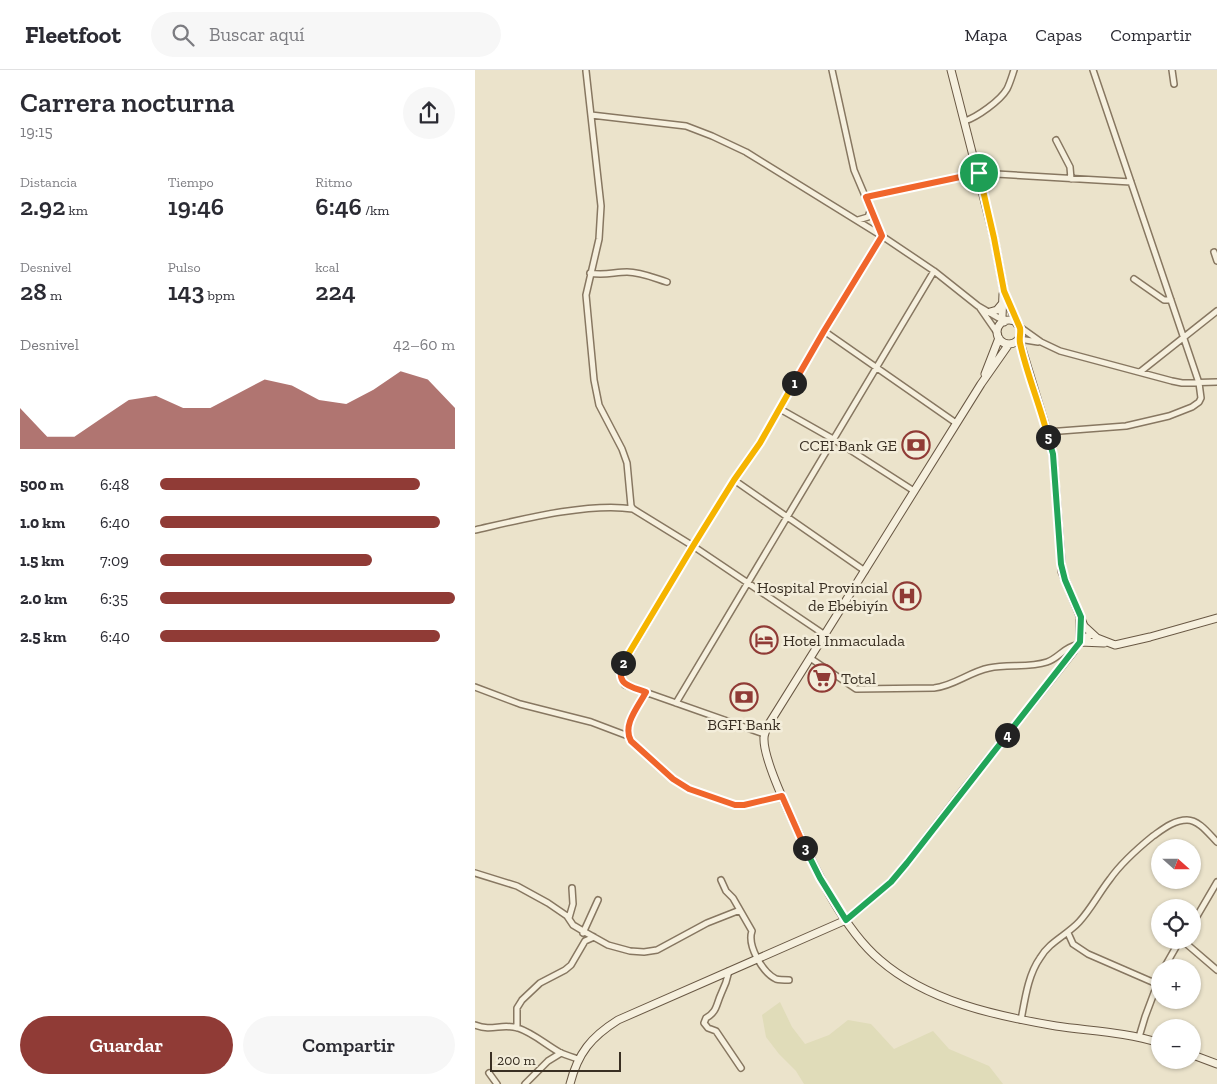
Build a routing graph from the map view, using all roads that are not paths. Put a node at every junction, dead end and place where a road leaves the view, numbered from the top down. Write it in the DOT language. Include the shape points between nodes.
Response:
graph roads {
  1 [pos="832,70"];
  2 [pos="951,70"];
  3 [pos="1014,70"];
  4 [pos="1093,70"];
  5 [pos="1172,70"];
  6 [pos="586,71"];
  7 [pos="1175,84"];
  8 [pos="591,115"];
  9 [pos="965,121"];
  10 [pos="1056,140"];
  11 [pos="979,173"];
  12 [pos="1071,179"];
  13 [pos="1131,182"];
  14 [pos="866,197"];
  15 [pos="871,209"];
  16 [pos="858,220"];
  17 [pos="882,236"];
  18 [pos="1213,252"];
  19 [pos="1217,261"];
  20 [pos="934,271"];
  21 [pos="590,273"];
  22 [pos="1134,279"];
  23 [pos="667,282"];
  24 [pos="1004,291"];
  25 [pos="1171,300"];
  26 [pos="1003,301"];
  27 [pos="979,306"];
  28 [pos="1217,311"];
  29 [pos="990,312"];
  30 [pos="1004,322"];
  31 [pos="1018,326"];
  32 [pos="824,331"];
  33 [pos="998,336"];
  34 [pos="1184,337"];
  35 [pos="1015,341"];
  36 [pos="1041,342"];
  37 [pos="877,367"];
  38 [pos="1140,372"];
  39 [pos="1217,382"];
  40 [pos="1199,383"];
  41 [pos="981,384"];
  42 [pos="780,409"];
  43 [pos="956,423"];
  44 [pos="1047,432"];
  45 [pos="833,439"];
  46 [pos="734,480"];
  47 [pos="914,491"];
  48 [pos="633,509"];
  49 [pos="787,516"];
  50 [pos="475,530"];
  51 [pos="693,546"];
  52 [pos="865,571"];
  53 [pos="747,581"];
  54 [pos="1081,617"];
  55 [pos="1217,618"];
  56 [pos="1091,634"];
  57 [pos="825,635"];
  58 [pos="1079,643"];
  59 [pos="1106,643"];
  60 [pos="810,658"];
  61 [pos="475,687"];
  62 [pos="646,692"];
  63 [pos="675,703"];
  64 [pos="764,734"];
  65 [pos="628,736"];
  66 [pos="782,796"];
  67 [pos="1217,842"];
  68 [pos="475,873"];
  69 [pos="721,880"];
  70 [pos="1217,882"];
  71 [pos="572,888"];
  72 [pos="598,900"];
  73 [pos="1201,909"];
  74 [pos="740,910"];
  75 [pos="569,918"];
  76 [pos="846,920"];
  77 [pos="583,931"];
  78 [pos="1067,933"];
  79 [pos="594,937"];
  80 [pos="585,941"];
  81 [pos="1191,949"];
  82 [pos="758,958"];
  83 [pos="1217,970"];
  84 [pos="729,971"];
  85 [pos="789,980"];
  86 [pos="1151,981"];
  87 [pos="1151,1002"];
  88 [pos="1021,1020"];
  89 [pos="475,1026"];
  90 [pos="517,1028"];
  91 [pos="1139,1037"];
  92 [pos="1151,1040"];
  93 [pos="561,1053"];
  94 [pos="1201,1058"];
  95 [pos="578,1059"];
  96 [pos="1217,1064"];
  97 [pos="741,1068"];
  98 [pos="489,1073"];
  99 [pos="497,1084"];
  100 [pos="525,1084"];
  101 [pos="569,1084"];
  1 -- 14 [label="street" via="854,170"];
  2 -- 9 [label="street"];
  3 -- 9 [label="street" via="1006,91 983,112"];
  4 -- 13 [label="street"];
  5 -- 7 [label="street"];
  6 -- 8 [label="street"];
  8 -- 16 [label="street" via="685,126 713,136"];
  8 -- 21 [label="street" via="601,206 599,239"];
  9 -- 11 [label="street"];
  10 -- 12 [label="street" via="1070,166"];
  11 -- 12 [label="street"];
  11 -- 14 [label="street"];
  11 -- 24 [label="street"];
  12 -- 13 [label="street"];
  13 -- 25 [label="street"];
  14 -- 15 [label="street"];
  15 -- 16 [label="street" via="868,217"];
  15 -- 17 [label="street"];
  16 -- 17 [label="street"];
  17 -- 20 [label="street"];
  17 -- 32 [label="street"];
  18 -- 19 [label="street"];
  20 -- 27 [label="street"];
  20 -- 37 [label="street"];
  21 -- 23 [label="street" via="628,272"];
  21 -- 48 [label="street" via="586,295 595,386 599,405 627,463"];
  22 -- 25 [label="street" via="1164,300"];
  24 -- 26 [label="street"];
  24 -- 31 [label="street"];
  25 -- 34 [label="street"];
  26 -- 29 [label="street" via="997,310"];
  26 -- 30 [label="street"];
  27 -- 29 [label="street"];
  27 -- 33 [label="street"];
  28 -- 34 [label="street"];
  29 -- 30 [label="street"];
  30 -- 31 [label="street" via="1011,321"];
  30 -- 33 [label="street" via="999,327"];
  31 -- 35 [label="street" via="1021,333"];
  31 -- 36 [label="street"];
  32 -- 37 [label="street"];
  32 -- 42 [label="street"];
  33 -- 35 [label="street" via="1003,343"];
  33 -- 41 [label="street"];
  34 -- 38 [label="street"];
  34 -- 40 [label="street"];
  35 -- 36 [label="street"];
  35 -- 41 [label="street"];
  35 -- 44 [label="street"];
  36 -- 38 [label="street" via="1060,351"];
  37 -- 43 [label="street"];
  37 -- 45 [label="street"];
  38 -- 40 [label="street" via="1172,381"];
  39 -- 40 [label="street"];
  40 -- 44 [label="street" via="1199,402 1169,416 1127,426"];
  41 -- 43 [label="street"];
  42 -- 45 [label="street"];
  42 -- 46 [label="street"];
  43 -- 47 [label="street"];
  44 -- 54 [label="street" via="1053,454 1061,564"];
  45 -- 47 [label="street"];
  45 -- 49 [label="street"];
  46 -- 49 [label="street"];
  46 -- 51 [label="street"];
  47 -- 52 [label="street"];
  48 -- 50 [label="street" via="611,506 558,513"];
  48 -- 51 [label="street"];
  49 -- 52 [label="street"];
  49 -- 53 [label="street"];
  51 -- 53 [label="street"];
  51 -- 62 [label="street" via="620,672 625,685"];
  52 -- 57 [label="street"];
  53 -- 57 [label="street"];
  53 -- 63 [label="street"];
  54 -- 56 [label="street"];
  54 -- 58 [label="street"];
  55 -- 59 [label="street" via="1115,645"];
  56 -- 58 [label="street"];
  56 -- 59 [label="street"];
  57 -- 60 [label="street"];
  58 -- 59 [label="street"];
  58 -- 60 [label="street" via="1045,663 989,668 945,687 934,688 856,689"];
  58 -- 76 [label="street" via="907,863 891,882"];
  60 -- 64 [label="street"];
  61 -- 65 [label="street"];
  62 -- 63 [label="street"];
  62 -- 65 [label="street" via="629,722"];
  63 -- 64 [label="street"];
  64 -- 66 [label="street" via="766,751"];
  65 -- 66 [label="street" via="673,779 689,789 735,805"];
  66 -- 76 [label="street" via="820,878"];
  67 -- 78 [label="street" via="1193,821 1170,825 1124,861 1079,923"];
  68 -- 75 [label="street" via="517,886"];
  69 -- 74 [label="street"];
  70 -- 73 [label="street"];
  71 -- 75 [label="street" via="573,904"];
  72 -- 77 [label="street"];
  74 -- 79 [label="street" via="652,951 617,948"];
  74 -- 82 [label="street" via="752,930 750,940"];
  75 -- 77 [label="street"];
  76 -- 82 [label="street"];
  76 -- 88 [label="street" via="879,960 904,978 978,1009"];
  77 -- 79 [label="street"];
  77 -- 80 [label="street"];
  78 -- 86 [label="street" via="1073,944 1088,954"];
  78 -- 88 [label="street" via="1039,958 1027,990"];
  79 -- 80 [label="street"];
  80 -- 90 [label="street" via="571,965 540,983 522,1000 517,1008"];
  81 -- 83 [label="street"];
  82 -- 84 [label="street"];
  82 -- 85 [label="street" via="775,978"];
  84 -- 95 [label="street" via="618,1020 593,1038"];
  84 -- 97 [label="street" via="716,1010 705,1023 707,1028 716,1031"];
  87 -- 91 [label="street"];
  88 -- 91 [label="street"];
  89 -- 90 [label="street"];
  90 -- 93 [label="street"];
  91 -- 92 [label="street"];
  93 -- 95 [label="street"];
  93 -- 100 [label="street"];
  94 -- 96 [label="street"];
  95 -- 101 [label="street"];
  98 -- 99 [label="street"];
}
